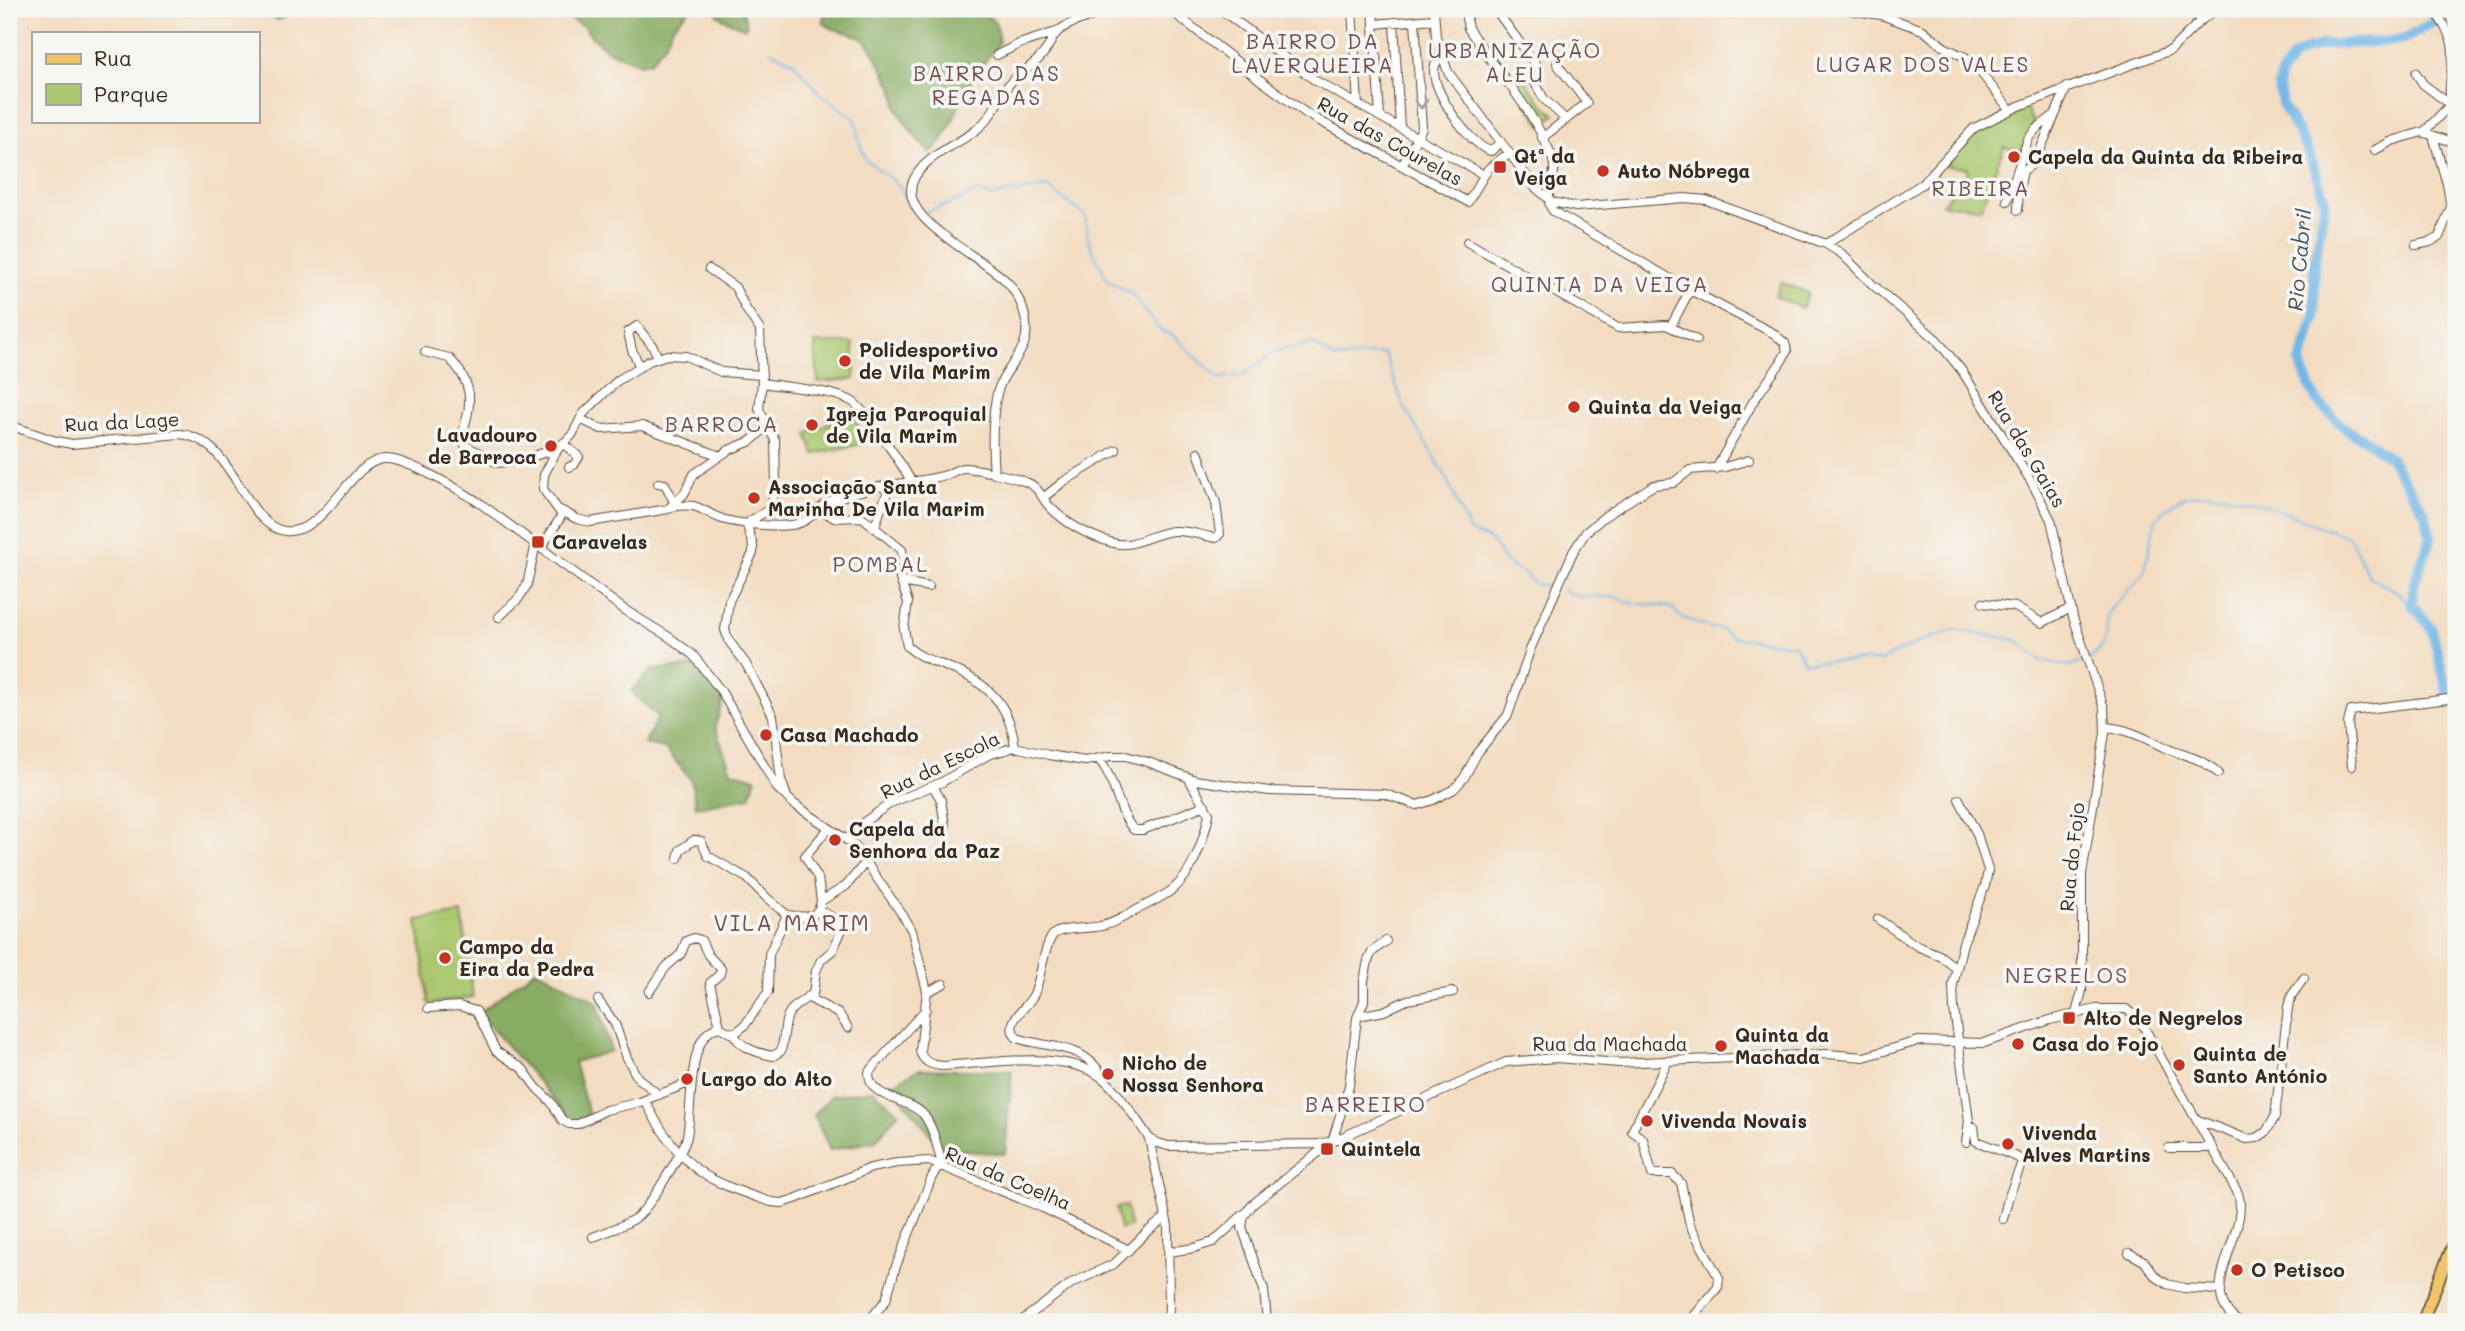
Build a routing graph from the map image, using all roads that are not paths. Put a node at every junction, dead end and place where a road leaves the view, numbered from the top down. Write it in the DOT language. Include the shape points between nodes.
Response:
graph roads {
  1 [pos="1122,9"];
  2 [pos="1268,9"];
  3 [pos="1352,9"];
  4 [pos="1373,9"];
  5 [pos="1434,9"];
  6 [pos="1473,9"];
  7 [pos="1494,9"];
  8 [pos="1843,9"];
  9 [pos="2216,9"];
  10 [pos="2434,9"];
  11 [pos="1170,10"];
  12 [pos="1222,10"];
  13 [pos="1434,19"];
  14 [pos="1415,21"];
  15 [pos="1394,22"];
  16 [pos="1374,24"];
  17 [pos="1057,32"];
  18 [pos="2453,42"];
  19 [pos="997,55"];
  20 [pos="1440,55"];
  21 [pos="1557,64"];
  22 [pos="2416,73"];
  23 [pos="2456,77"];
  24 [pos="2067,87"];
  25 [pos="1358,104"];
  26 [pos="2010,110"];
  27 [pos="2455,110"];
  28 [pos="2053,116"];
  29 [pos="1380,117"];
  30 [pos="1566,120"];
  31 [pos="1400,128"];
  32 [pos="2428,134"];
  33 [pos="1418,138"];
  34 [pos="1542,138"];
  35 [pos="1501,142"];
  36 [pos="2456,143"];
  37 [pos="2375,150"];
  38 [pos="1509,153"];
  39 [pos="1402,166"];
  40 [pos="1484,175"];
  41 [pos="1551,184"];
  42 [pos="1537,190"];
  43 [pos="2007,201"];
  44 [pos="1556,203"];
  45 [pos="2018,210"];
  46 [pos="1466,242"];
  47 [pos="1826,244"];
  48 [pos="2416,246"];
  49 [pos="709,269"];
  50 [pos="1690,290"];
  51 [pos="1671,326"];
  52 [pos="1697,340"];
  53 [pos="425,352"];
  54 [pos="657,358"];
  55 [pos="639,367"];
  56 [pos="762,379"];
  57 [pos="580,419"];
  58 [pos="9,425"];
  59 [pos="768,425"];
  60 [pos="564,443"];
  61 [pos="1116,450"];
  62 [pos="1198,452"];
  63 [pos="556,453"];
  64 [pos="720,456"];
  65 [pos="1749,460"];
  66 [pos="569,467"];
  67 [pos="1716,469"];
  68 [pos="994,474"];
  69 [pos="911,481"];
  70 [pos="658,483"];
  71 [pos="890,485"];
  72 [pos="1043,498"];
  73 [pos="674,505"];
  74 [pos="558,508"];
  75 [pos="821,509"];
  76 [pos="748,524"];
  77 [pos="874,528"];
  78 [pos="539,545"];
  79 [pos="901,582"];
  80 [pos="929,587"];
  81 [pos="1983,603"];
  82 [pos="2071,608"];
  83 [pos="499,617"];
  84 [pos="2451,698"];
  85 [pos="2106,727"];
  86 [pos="1015,747"];
  87 [pos="1098,759"];
  88 [pos="2352,766"];
  89 [pos="2218,773"];
  90 [pos="1189,779"];
  91 [pos="933,786"];
  92 [pos="789,799"];
  93 [pos="1959,799"];
  94 [pos="1205,805"];
  95 [pos="945,826"];
  96 [pos="830,828"];
  97 [pos="847,839"];
  98 [pos="678,858"];
  99 [pos="865,863"];
  100 [pos="820,905"];
  101 [pos="787,915"];
  102 [pos="1878,919"];
  103 [pos="1386,941"];
  104 [pos="1956,968"];
  105 [pos="2304,978"];
  106 [pos="943,984"];
  107 [pos="2082,991"];
  108 [pos="649,992"];
  109 [pos="927,992"];
  110 [pos="1454,992"];
  111 [pos="807,997"];
  112 [pos="598,1000"];
  113 [pos="428,1008"];
  114 [pos="926,1009"];
  115 [pos="2096,1009"];
  116 [pos="2076,1013"];
  117 [pos="1358,1016"];
  118 [pos="720,1027"];
  119 [pos="848,1028"];
  120 [pos="733,1033"];
  121 [pos="1958,1042"];
  122 [pos="1668,1061"];
  123 [pos="1106,1081"];
  124 [pos="691,1082"];
  125 [pos="1965,1088"];
  126 [pos="659,1095"];
  127 [pos="645,1100"];
  128 [pos="2198,1120"];
  129 [pos="1149,1138"];
  130 [pos="1332,1142"];
  131 [pos="1966,1142"];
  132 [pos="2169,1148"];
  133 [pos="2213,1148"];
  134 [pos="680,1151"];
  135 [pos="940,1165"];
  136 [pos="1246,1212"];
  137 [pos="1166,1217"];
  138 [pos="2003,1219"];
  139 [pos="593,1237"];
  140 [pos="2456,1237"];
  141 [pos="1129,1250"];
  142 [pos="1169,1252"];
  143 [pos="2129,1253"];
  144 [pos="2221,1290"];
  145 [pos="2237,1321"];
  146 [pos="868,1322"];
  147 [pos="1020,1322"];
  148 [pos="1168,1322"];
  149 [pos="1267,1322"];
  150 [pos="1700,1322"];
  151 [pos="2423,1322"];
  1 -- 17 [label="street"];
  2 -- 12 [label="street"];
  3 -- 25 [label="street"];
  4 -- 16 [label="street"];
  5 -- 13 [label="street"];
  6 -- 34 [label="street" via="1466,18 1468,28"];
  7 -- 30 [label="street" via="1540,70 1535,83 1539,92"];
  8 -- 26 [label="street" via="1881,15 1921,29 1968,58"];
  9 -- 24 [label="street" via="2174,49"];
  10 -- 18 [label="street"];
  11 -- 39 [label="street, Rua das Courelas" via="1307,114"];
  12 -- 25 [label="street" via="1304,73"];
  13 -- 14 [label="street"];
  13 -- 20 [label="street"];
  14 -- 15 [label="street"];
  14 -- 33 [label="street, one-way" via="1422,126"];
  15 -- 16 [label="street"];
  15 -- 31 [label="street"];
  16 -- 29 [label="street"];
  17 -- 19 [label="street"];
  17 -- 68 [label="street" via="1039,60 1006,88 985,122 926,162 910,189 920,214 1008,282 1023,310 1027,324 1023,348 998,391"];
  18 -- 27 [label="street" via="2449,95"];
  20 -- 35 [label="street"];
  20 -- 35 [label="street" via="1434,71 1444,101 1479,146 1491,151"];
  21 -- 30 [label="street" via="1587,103"];
  22 -- 27 [label="street"];
  23 -- 27 [label="street" via="2451,93"];
  24 -- 26 [label="street"];
  24 -- 28 [label="street"];
  25 -- 29 [label="street"];
  26 -- 47 [label="street" via="1968,133 1922,184"];
  27 -- 32 [label="street" via="2446,108"];
  28 -- 43 [label="street" via="2028,139"];
  28 -- 45 [label="street" via="2036,161 2023,172"];
  29 -- 31 [label="street"];
  30 -- 34 [label="street"];
  31 -- 33 [label="street"];
  32 -- 36 [label="street"];
  32 -- 37 [label="street" via="2392,141"];
  32 -- 48 [label="street" via="2451,205 2439,237"];
  33 -- 39 [label="street"];
  33 -- 40 [label="street"];
  34 -- 41 [label="street" via="1555,168"];
  35 -- 38 [label="street"];
  38 -- 40 [label="street"];
  38 -- 42 [label="street"];
  39 -- 40 [label="street, Rua das Courelas" via="1468,202"];
  41 -- 42 [label="street"];
  41 -- 44 [label="street"];
  42 -- 44 [label="street"];
  44 -- 47 [label="street, Rua das Gaias" via="1589,208 1701,199"];
  44 -- 50 [label="street" via="1552,209 1560,216"];
  46 -- 51 [label="street" via="1618,328"];
  47 -- 82 [label="street, Rua das Gaias" via="1936,339 1962,371 2051,520"];
  49 -- 56 [label="street" via="733,285 759,327"];
  50 -- 51 [label="street"];
  50 -- 67 [label="street" via="1773,333 1787,346 1782,362 1753,402"];
  51 -- 52 [label="street"];
  53 -- 63 [label="street" via="449,358 465,382 470,407 461,436 465,445 499,463"];
  54 -- 55 [label="street"];
  54 -- 55 [label="street" via="637,326 630,329"];
  54 -- 56 [label="street" via="684,356 721,372"];
  55 -- 57 [label="street" via="606,389"];
  56 -- 59 [label="street" via="759,409"];
  56 -- 69 [label="street" via="854,403"];
  57 -- 60 [label="street"];
  57 -- 64 [label="street" via="601,429 642,426"];
  58 -- 78 [label="street, Rua da Lage" via="72,444 179,434 195,437 219,455 262,516 285,531 323,514 362,469 392,459 456,488"];
  59 -- 64 [label="street" via="750,442"];
  59 -- 76 [label="street" via="775,438 775,492 770,509"];
  60 -- 63 [label="street"];
  60 -- 66 [label="street" via="579,457"];
  61 -- 72 [label="street"];
  62 -- 72 [label="street" via="1216,503 1218,538 1177,531 1117,545 1076,528"];
  63 -- 74 [label="street" via="542,485"];
  64 -- 73 [label="street" via="693,475"];
  65 -- 67 [label="street"];
  67 -- 90 [label="street" via="1690,470 1673,483 1654,485 1605,516 1579,541 1530,650 1508,715 1454,789 1417,805 1385,794 1276,791"];
  68 -- 69 [label="street" via="964,468"];
  68 -- 72 [label="street" via="1029,483"];
  69 -- 71 [label="street"];
  70 -- 73 [label="street" via="665,484"];
  71 -- 75 [label="street" via="843,497"];
  71 -- 77 [label="street"];
  73 -- 74 [label="street" via="593,522"];
  73 -- 76 [label="street" via="695,505 721,519"];
  74 -- 78 [label="street" via="561,516"];
  75 -- 76 [label="street" via="794,525"];
  75 -- 77 [label="street" via="834,518 861,517"];
  76 -- 92 [label="street" via="753,553 729,601 725,630 773,716 781,780"];
  77 -- 79 [label="street" via="902,550"];
  78 -- 83 [label="street" via="527,585"];
  78 -- 92 [label="street" via="693,655 734,711 774,784"];
  79 -- 80 [label="street"];
  79 -- 86 [label="street" via="908,598 907,646 985,687 1008,718"];
  81 -- 82 [label="street" via="2016,608 2042,623"];
  82 -- 85 [label="street, Rua das Gaias" via="2103,701"];
  84 -- 88 [label="street" via="2352,711 2348,718"];
  85 -- 89 [label="street" via="2137,733 2200,760"];
  85 -- 107 [label="street, Rua do Fojo" via="2082,874"];
  86 -- 87 [label="street" via="1085,761"];
  86 -- 91 [label="street, Rua da Escola" via="982,758"];
  87 -- 90 [label="street" via="1135,758"];
  87 -- 94 [label="street" via="1134,830"];
  90 -- 94 [label="street"];
  91 -- 95 [label="street"];
  91 -- 97 [label="street, Rua da Escola" via="891,803"];
  92 -- 96 [label="street"];
  93 -- 104 [label="street" via="1988,870"];
  94 -- 123 [label="street" via="1208,819 1192,865 1180,884 1111,924 1054,934 1033,996 1012,1022 1017,1038 1071,1051 1093,1063"];
  96 -- 97 [label="street"];
  96 -- 100 [label="street" via="805,856 818,877"];
  97 -- 99 [label="street"];
  98 -- 101 [label="street" via="683,847 701,841 708,856 747,878"];
  99 -- 100 [label="street" via="846,886"];
  99 -- 109 [label="street" via="910,927"];
  100 -- 101 [label="street" via="810,917"];
  100 -- 111 [label="street" via="841,931 833,950 821,961 814,992"];
  101 -- 120 [label="street" via="769,954 768,992 746,1025"];
  102 -- 104 [label="street"];
  103 -- 117 [label="street" via="1369,958"];
  104 -- 121 [label="street" via="1953,992"];
  105 -- 128 [label="street" via="2288,1007 2276,1110 2269,1128 2250,1140"];
  106 -- 109 [label="street"];
  107 -- 115 [label="street"];
  107 -- 116 [label="street, Rua do Fojo"];
  108 -- 118 [label="street" via="681,954 686,941 701,940 720,968 710,982"];
  109 -- 114 [label="street"];
  110 -- 117 [label="street"];
  111 -- 119 [label="street" via="839,1014"];
  111 -- 120 [label="street" via="790,1012 778,1055 751,1049"];
  112 -- 126 [label="street" via="615,1024 637,1077"];
  113 -- 127 [label="street" via="459,1006 476,1011 496,1051 524,1070 569,1124"];
  114 -- 123 [label="street" via="920,1051 931,1064 1059,1061 1082,1066"];
  114 -- 135 [label="street" via="869,1077 880,1091 924,1115"];
  115 -- 116 [label="street, Rua da Machada"];
  115 -- 128 [label="street, Rua da Machada" via="2126,1009 2138,1017"];
  116 -- 121 [label="street, Rua da Machada" via="1990,1042"];
  117 -- 130 [label="street" via="1349,1086"];
  118 -- 120 [label="street"];
  118 -- 124 [label="street" via="701,1044"];
  121 -- 122 [label="street, Rua da Machada" via="1913,1042 1864,1057 1818,1054"];
  121 -- 125 [label="street"];
  122 -- 130 [label="street, Rua da Machada" via="1506,1062"];
  122 -- 150 [label="street" via="1632,1131 1643,1139 1652,1174 1672,1174 1680,1182 1690,1225 1719,1278 1719,1286 1695,1315"];
  123 -- 129 [label="street"];
  124 -- 126 [label="street"];
  124 -- 134 [label="street" via="688,1133"];
  125 -- 131 [label="street"];
  125 -- 138 [label="street" via="1972,1102 1976,1141 2022,1162"];
  126 -- 127 [label="street"];
  127 -- 134 [label="street, Rua da Coelha"];
  128 -- 133 [label="street, Rua da Machada"];
  129 -- 130 [label="street" via="1174,1147"];
  129 -- 137 [label="street"];
  130 -- 136 [label="street"];
  132 -- 133 [label="street"];
  133 -- 144 [label="street, Rua da Machada" via="2241,1203"];
  134 -- 135 [label="street, Rua da Coelha" via="708,1176 776,1203 871,1168 915,1161"];
  134 -- 139 [label="street" via="638,1216"];
  135 -- 141 [label="street, Rua da Coelha"];
  135 -- 146 [label="street" via="901,1251 885,1302"];
  136 -- 142 [label="street" via="1213,1242"];
  136 -- 149 [label="street" via="1242,1231 1264,1290"];
  137 -- 141 [label="street"];
  137 -- 142 [label="street"];
  140 -- 151 [label="main road"];
  141 -- 147 [label="street" via="1114,1264 1072,1283"];
  142 -- 148 [label="street"];
  143 -- 144 [label="street" via="2167,1284"];
  144 -- 145 [label="street" via="2222,1304"];
}
